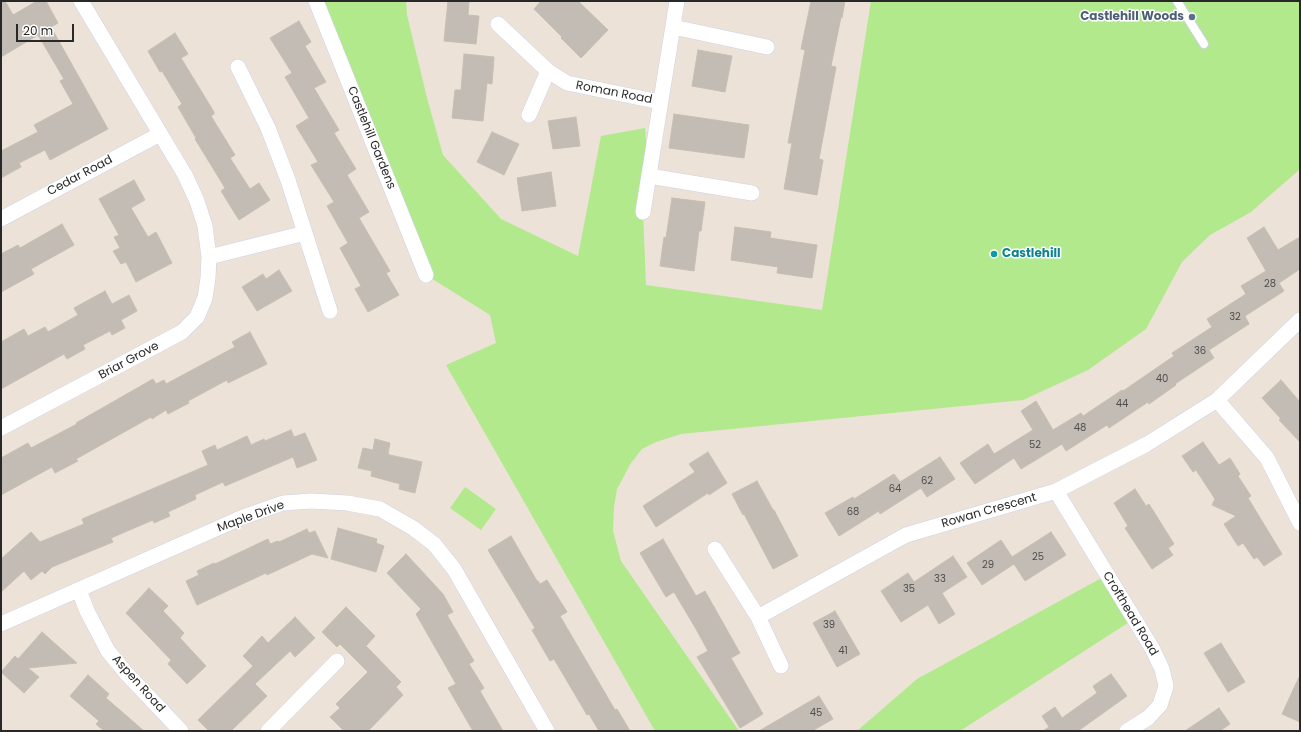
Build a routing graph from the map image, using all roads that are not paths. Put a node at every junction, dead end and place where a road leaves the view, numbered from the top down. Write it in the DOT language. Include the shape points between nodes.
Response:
graph roads {
  1 [pos="81,1"];
  2 [pos="316,1"];
  3 [pos="676,1"];
  4 [pos="1177,1"];
  5 [pos="498,24"];
  6 [pos="673,27"];
  7 [pos="1204,44"];
  8 [pos="767,47"];
  9 [pos="238,67"];
  10 [pos="548,71"];
  11 [pos="660,102"];
  12 [pos="529,115"];
  13 [pos="160,134"];
  14 [pos="649,176"];
  15 [pos="752,193"];
  16 [pos="643,212"];
  17 [pos="1,219"];
  18 [pos="305,233"];
  19 [pos="209,257"];
  20 [pos="426,275"];
  21 [pos="330,311"];
  22 [pos="1300,320"];
  23 [pos="1217,400"];
  24 [pos="1,428"];
  25 [pos="1056,491"];
  26 [pos="1300,523"];
  27 [pos="715,549"];
  28 [pos="78,590"];
  29 [pos="758,617"];
  30 [pos="1,624"];
  31 [pos="337,661"];
  32 [pos="781,666"];
  33 [pos="181,731"];
  34 [pos="268,731"];
  35 [pos="547,731"];
  36 [pos="1127,731"];
  1 -- 13 [label="street, Briar Grove"];
  2 -- 20 [label="street, Castlehill Gardens"];
  3 -- 6 [label="street, Roman Road"];
  4 -- 7 [label="lane"];
  5 -- 10 [label="street, Roman Road"];
  6 -- 8 [label="street"];
  6 -- 11 [label="street, Roman Road"];
  9 -- 18 [label="street" via="268,128"];
  10 -- 11 [label="street, Roman Road" via="567,83"];
  10 -- 12 [label="street"];
  11 -- 14 [label="street, Roman Road"];
  13 -- 17 [label="street, Cedar Road"];
  13 -- 19 [label="street, Briar Grove" via="185,175 197,201 205,226"];
  14 -- 15 [label="street"];
  14 -- 16 [label="street, Roman Road"];
  18 -- 19 [label="street"];
  18 -- 21 [label="street"];
  19 -- 24 [label="street, Briar Grove" via="205,298 197,317 182,332"];
  22 -- 23 [label="street, Rowan Crescent"];
  23 -- 25 [label="street, Rowan Crescent" via="1147,444"];
  23 -- 26 [label="street" via="1267,458"];
  25 -- 29 [label="street, Rowan Crescent" via="906,534"];
  25 -- 36 [label="street, Crofthead Road" via="1162,668 1166,686 1160,705 1148,718"];
  27 -- 29 [label="street"];
  28 -- 30 [label="street, Maple Drive"];
  28 -- 33 [label="street, Aspen Road" via="108,651 126,674"];
  28 -- 35 [label="street, Maple Drive" via="243,517 283,503 347,502 380,509 434,544 454,569"];
  29 -- 32 [label="street"];
  31 -- 34 [label="street"];
}
